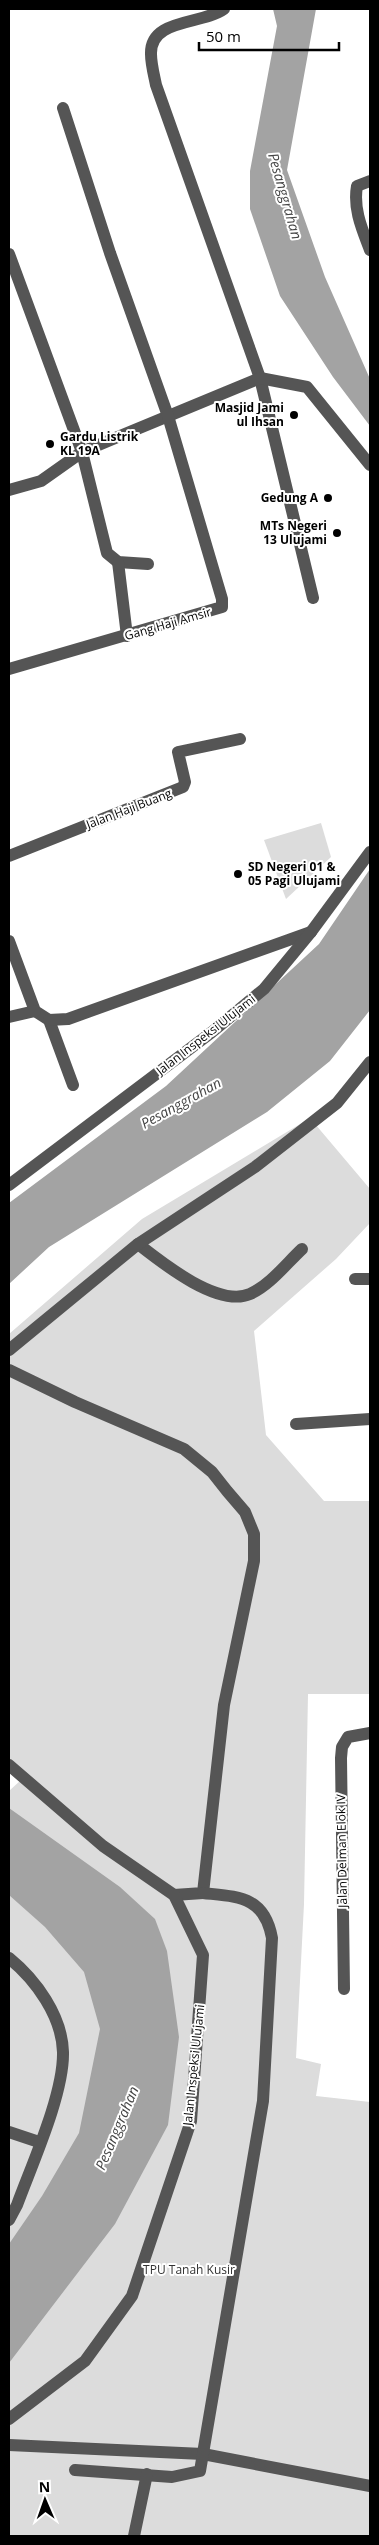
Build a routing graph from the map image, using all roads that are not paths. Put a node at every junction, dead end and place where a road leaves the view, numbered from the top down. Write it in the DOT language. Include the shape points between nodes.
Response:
graph roads {
  1 [pos="224,9"];
  2 [pos="63,108"];
  3 [pos="370,181"];
  4 [pos="370,250"];
  5 [pos="9,254"];
  6 [pos="13,285"];
  7 [pos="260,378"];
  8 [pos="168,416"];
  9 [pos="82,452"];
  10 [pos="370,464"];
  11 [pos="9,490"];
  12 [pos="118,562"];
  13 [pos="148,564"];
  14 [pos="313,598"];
  15 [pos="127,636"];
  16 [pos="9,670"];
  17 [pos="240,739"];
  18 [pos="370,852"];
  19 [pos="9,856"];
  20 [pos="311,932"];
  21 [pos="9,941"];
  22 [pos="34,1010"];
  23 [pos="9,1017"];
  24 [pos="49,1020"];
  25 [pos="370,1062"];
  26 [pos="73,1085"];
  27 [pos="9,1185"];
  28 [pos="138,1244"];
  29 [pos="302,1249"];
  30 [pos="356,1279"];
  31 [pos="370,1279"];
  32 [pos="9,1350"];
  33 [pos="9,1370"];
  34 [pos="370,1419"];
  35 [pos="296,1424"];
  36 [pos="370,1733"];
  37 [pos="9,1765"];
  38 [pos="203,1893"];
  39 [pos="174,1895"];
  40 [pos="9,1958"];
  41 [pos="344,1988"];
  42 [pos="9,2132"];
  43 [pos="40,2142"];
  44 [pos="9,2220"];
  45 [pos="9,2419"];
  46 [pos="9,2445"];
  47 [pos="203,2454"];
  48 [pos="75,2470"];
  49 [pos="147,2474"];
  50 [pos="370,2486"];
  51 [pos="134,2536"];
  1 -- 7 [label="street" via="162,30 150,53 156,85"];
  2 -- 8 [label="street"];
  3 -- 4 [label="street" via="357,186 356,194 358,219"];
  5 -- 6 [label="street"];
  6 -- 9 [label="street"];
  7 -- 8 [label="street"];
  7 -- 10 [label="street" via="307,387"];
  7 -- 14 [label="street"];
  8 -- 9 [label="street"];
  8 -- 15 [label="street, Gang Haji Amsir" via="222,607"];
  9 -- 11 [label="street" via="41,481"];
  9 -- 12 [label="street" via="107,553"];
  12 -- 13 [label="street"];
  12 -- 15 [label="street"];
  15 -- 16 [label="street, Gang Haji Amsir"];
  17 -- 19 [label="street, Jalan Haji Buang" via="178,752 185,782 183,787"];
  18 -- 20 [label="street, Jalan Inspeksi Ulujami"];
  20 -- 24 [label="street" via="68,1019"];
  20 -- 27 [label="street, Jalan Inspeksi Ulujami" via="256,996"];
  21 -- 22 [label="street"];
  22 -- 23 [label="street"];
  22 -- 24 [label="street"];
  24 -- 26 [label="street"];
  25 -- 28 [label="street" via="336,1103 255,1167"];
  28 -- 29 [label="street" via="172,1271 222,1295 234,1296 248,1295 260,1288"];
  28 -- 32 [label="street"];
  30 -- 31 [label="street"];
  33 -- 38 [label="street" via="184,1449 212,1472 228,1491 245,1512 254,1534 254,1561 224,1705"];
  34 -- 35 [label="street"];
  36 -- 41 [label="street, Jalan Delman Elok IV" via="348,1737 342,1747"];
  37 -- 39 [label="street, Jalan Inspeksi Ulujami" via="103,1846"];
  38 -- 39 [label="street"];
  38 -- 47 [label="street" via="242,1898 259,1908 269,1921 272,1938 263,2102"];
  39 -- 45 [label="street, Jalan Inspeksi Ulujami" via="203,1955 191,2121 132,2296 85,2361"];
  40 -- 43 [label="street" via="36,1985 54,2014 63,2051 60,2084"];
  42 -- 43 [label="street"];
  43 -- 44 [label="street"];
  46 -- 47 [label="street"];
  47 -- 49 [label="street" via="200,2471 183,2476"];
  47 -- 50 [label="street"];
  48 -- 49 [label="street"];
  49 -- 51 [label="street"];
}
